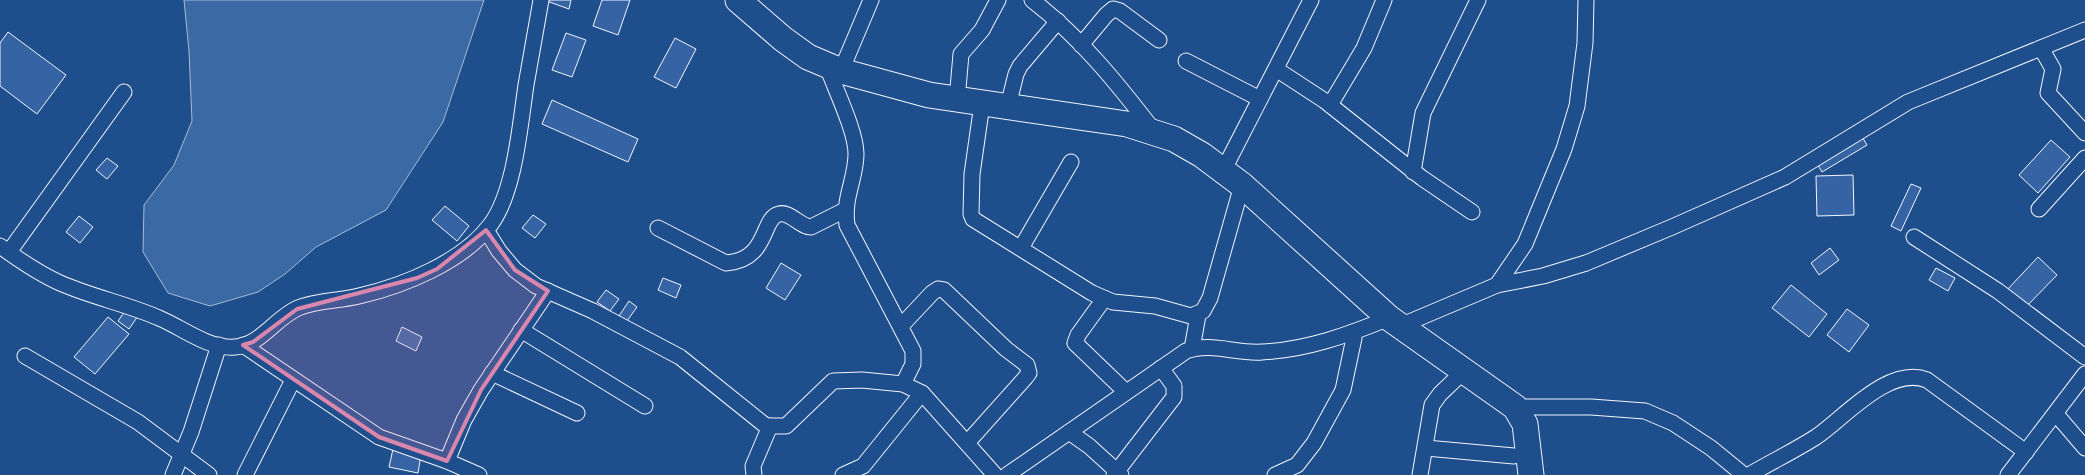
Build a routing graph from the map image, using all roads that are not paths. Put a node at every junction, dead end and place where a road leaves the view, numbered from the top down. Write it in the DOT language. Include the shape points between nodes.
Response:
graph roads {
  1 [pos="541,0"];
  2 [pos="738,0"];
  3 [pos="871,0"];
  4 [pos="998,0"];
  5 [pos="1032,0"];
  6 [pos="1312,0"];
  7 [pos="1384,0"];
  8 [pos="1478,0"];
  9 [pos="1586,0"];
  10 [pos="1058,21"];
  11 [pos="2085,30"];
  12 [pos="1159,40"];
  13 [pos="1082,45"];
  14 [pos="2041,48"];
  15 [pos="1186,61"];
  16 [pos="834,69"];
  17 [pos="1276,69"];
  18 [pos="124,92"];
  19 [pos="1260,99"];
  20 [pos="957,100"];
  21 [pos="982,104"];
  22 [pos="1330,105"];
  23 [pos="1008,106"];
  24 [pos="1154,131"];
  25 [pos="2085,133"];
  26 [pos="2085,158"];
  27 [pos="1071,162"];
  28 [pos="1413,172"];
  29 [pos="1232,178"];
  30 [pos="2039,209"];
  31 [pos="845,210"];
  32 [pos="1472,212"];
  33 [pos="658,228"];
  34 [pos="486,230"];
  35 [pos="1914,236"];
  36 [pos="1022,248"];
  37 [pos="4,249"];
  38 [pos="1497,285"];
  39 [pos="548,291"];
  40 [pos="1104,299"];
  41 [pos="1198,315"];
  42 [pos="1394,322"];
  43 [pos="901,326"];
  44 [pos="521,330"];
  45 [pos="1353,332"];
  46 [pos="219,345"];
  47 [pos="243,345"];
  48 [pos="1192,349"];
  49 [pos="25,356"];
  50 [pos="2085,357"];
  51 [pos="1161,368"];
  52 [pos="1464,371"];
  53 [pos="492,373"];
  54 [pos="2085,374"];
  55 [pos="293,380"];
  56 [pos="903,384"];
  57 [pos="1126,392"];
  58 [pos="922,393"];
  59 [pos="645,406"];
  60 [pos="1515,407"];
  61 [pos="577,413"];
  62 [pos="2056,414"];
  63 [pos="770,426"];
  64 [pos="1069,432"];
  65 [pos="967,443"];
  66 [pos="1426,448"];
  67 [pos="2085,448"];
  68 [pos="2026,452"];
  69 [pos="182,454"];
  70 [pos="1514,456"];
  71 [pos="448,461"];
  72 [pos="852,474"];
  73 [pos="1118,474"];
  74 [pos="172,475"];
  75 [pos="209,475"];
  76 [pos="245,475"];
  77 [pos="479,475"];
  78 [pos="754,475"];
  79 [pos="995,475"];
  80 [pos="1007,475"];
  81 [pos="1275,475"];
  82 [pos="1420,475"];
  83 [pos="1531,475"];
  84 [pos="1744,475"];
  85 [pos="1749,475"];
  86 [pos="2008,475"];
  1 -- 34 [label="street" via="517,152 502,205"];
  2 -- 16 [label="highway" via="808,57"];
  3 -- 16 [label="street"];
  4 -- 20 [label="street" via="982,30 961,54"];
  5 -- 10 [label="street"];
  6 -- 17 [label="street"];
  7 -- 22 [label="street" via="1364,48"];
  8 -- 28 [label="street" via="1423,113"];
  9 -- 38 [label="street" via="1585,43 1577,106 1564,149 1525,244"];
  10 -- 13 [label="street"];
  10 -- 23 [label="street" via="1020,66"];
  11 -- 14 [label="street"];
  12 -- 13 [label="street" via="1113,9"];
  13 -- 24 [label="street"];
  14 -- 25 [label="street" via="2053,69 2048,94"];
  14 -- 38 [label="street" via="1908,102 1786,177 1731,202 1586,263"];
  15 -- 19 [label="street"];
  16 -- 20 [label="highway"];
  16 -- 31 [label="street" via="856,152"];
  17 -- 19 [label="street"];
  17 -- 22 [label="street"];
  18 -- 37 [label="street"];
  19 -- 29 [label="street"];
  20 -- 21 [label="highway"];
  21 -- 23 [label="highway"];
  21 -- 36 [label="street" via="970,214 976,222"];
  22 -- 28 [label="street"];
  23 -- 24 [label="highway"];
  24 -- 29 [label="highway" via="1202,154"];
  26 -- 30 [label="street"];
  27 -- 36 [label="street"];
  28 -- 32 [label="street"];
  29 -- 41 [label="street" via="1210,298"];
  29 -- 42 [label="highway"];
  31 -- 33 [label="street" via="811,227 779,214 772,220 754,253 726,263"];
  31 -- 43 [label="street" via="847,225"];
  34 -- 39 [label="street" via="515,270"];
  34 -- 47 [label="street" via="437,268 417,278 359,296 297,309 253,342"];
  35 -- 50 [label="street" via="1998,290"];
  36 -- 40 [label="street"];
  37 -- 46 [label="street" via="60,283 155,316"];
  38 -- 42 [label="street"];
  39 -- 44 [label="street"];
  39 -- 63 [label="street" via="680,357 757,421"];
  40 -- 41 [label="street"];
  40 -- 57 [label="street" via="1078,334 1076,343"];
  41 -- 48 [label="street"];
  42 -- 45 [label="street"];
  42 -- 52 [label="highway"];
  43 -- 56 [label="street" via="914,358"];
  43 -- 65 [label="street" via="932,293 944,290 1006,350 1027,365 1029,372 1026,377"];
  44 -- 53 [label="street"];
  44 -- 59 [label="street"];
  45 -- 48 [label="street" via="1290,350"];
  45 -- 81 [label="street" via="1345,381 1337,402 1314,443 1297,465"];
  46 -- 47 [label="street"];
  46 -- 69 [label="street"];
  47 -- 55 [label="street"];
  48 -- 51 [label="street"];
  49 -- 69 [label="street" via="138,422"];
  51 -- 57 [label="street"];
  51 -- 73 [label="street" via="1174,386 1174,397"];
  52 -- 60 [label="highway"];
  52 -- 66 [label="street" via="1432,405"];
  53 -- 61 [label="street"];
  53 -- 71 [label="street" via="464,420"];
  54 -- 62 [label="street"];
  55 -- 71 [label="street" via="379,437"];
  55 -- 76 [label="street"];
  56 -- 58 [label="street"];
  56 -- 63 [label="street" via="833,381 786,426"];
  57 -- 64 [label="street"];
  58 -- 65 [label="street"];
  58 -- 72 [label="street" via="863,466"];
  60 -- 83 [label="highway" via="1526,424"];
  60 -- 84 [label="street" via="1645,410 1673,423"];
  62 -- 67 [label="street"];
  62 -- 68 [label="street"];
  63 -- 78 [label="street" via="753,466"];
  64 -- 73 [label="street"];
  64 -- 80 [label="street"];
  65 -- 79 [label="street"];
  66 -- 70 [label="street"];
  66 -- 82 [label="street"];
  68 -- 85 [label="street" via="1927,380 1909,376 1867,396 1815,437"];
  68 -- 86 [label="street"];
  69 -- 74 [label="street"];
  69 -- 75 [label="street"];
  71 -- 77 [label="street"];
}
